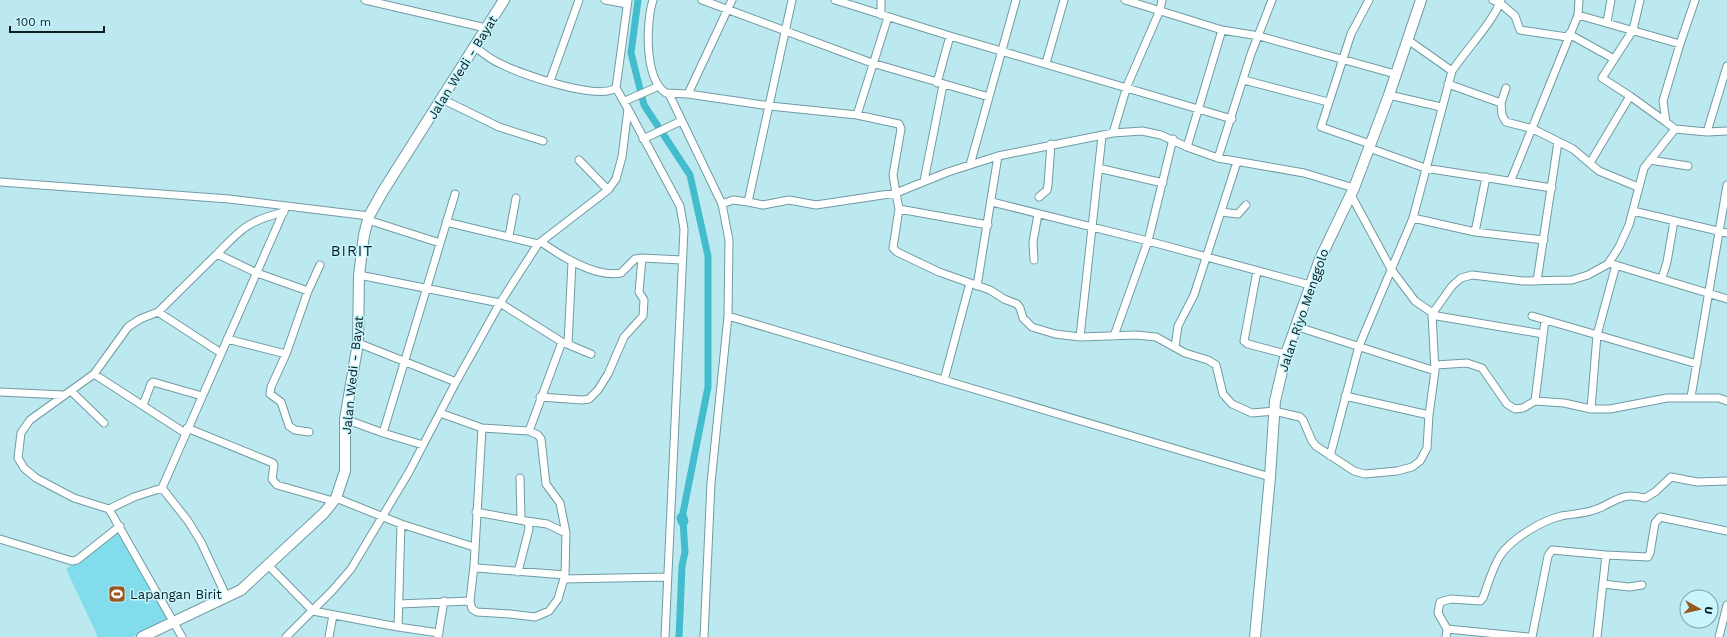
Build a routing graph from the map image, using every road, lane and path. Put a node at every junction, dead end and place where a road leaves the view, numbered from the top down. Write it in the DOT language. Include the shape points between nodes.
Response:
graph roads {
  1 [pos="365,0"];
  2 [pos="504,0"];
  3 [pos="579,0"];
  4 [pos="605,0"];
  5 [pos="652,0"];
  6 [pos="702,0"];
  7 [pos="732,0"];
  8 [pos="792,0"];
  9 [pos="835,0"];
  10 [pos="881,0"];
  11 [pos="1016,0"];
  12 [pos="1064,0"];
  13 [pos="1125,0"];
  14 [pos="1162,0"];
  15 [pos="1272,0"];
  16 [pos="1369,0"];
  17 [pos="1420,0"];
  18 [pos="1493,0"];
  19 [pos="1579,0"];
  20 [pos="1611,0"];
  21 [pos="1640,0"];
  22 [pos="1695,0"];
  23 [pos="628,2"];
  24 [pos="1501,2"];
  25 [pos="726,10"];
  26 [pos="1160,10"];
  27 [pos="881,15"];
  28 [pos="1578,15"];
  29 [pos="888,17"];
  30 [pos="1607,22"];
  31 [pos="486,28"];
  32 [pos="1222,30"];
  33 [pos="1633,30"];
  34 [pos="785,31"];
  35 [pos="1568,35"];
  36 [pos="950,36"];
  37 [pos="1259,36"];
  38 [pos="1408,40"];
  39 [pos="1680,44"];
  40 [pos="475,47"];
  41 [pos="1001,51"];
  42 [pos="1342,59"];
  43 [pos="1614,59"];
  44 [pos="872,63"];
  45 [pos="1046,63"];
  46 [pos="1727,66"];
  47 [pos="1452,71"];
  48 [pos="1395,74"];
  49 [pos="1725,76"];
  50 [pos="1244,80"];
  51 [pos="550,81"];
  52 [pos="940,84"];
  53 [pos="1448,84"];
  54 [pos="1127,86"];
  55 [pos="657,87"];
  56 [pos="616,88"];
  57 [pos="1506,88"];
  58 [pos="668,94"];
  59 [pos="688,94"];
  60 [pos="1389,95"];
  61 [pos="1630,96"];
  62 [pos="989,97"];
  63 [pos="442,100"];
  64 [pos="626,100"];
  65 [pos="1328,102"];
  66 [pos="1502,103"];
  67 [pos="770,106"];
  68 [pos="1441,107"];
  69 [pos="1198,108"];
  70 [pos="628,109"];
  71 [pos="857,115"];
  72 [pos="1232,119"];
  73 [pos="680,122"];
  74 [pos="1666,122"];
  75 [pos="1533,129"];
  76 [pos="1675,129"];
  77 [pos="1707,132"];
  78 [pos="1727,132"];
  79 [pos="1113,133"];
  80 [pos="1102,136"];
  81 [pos="644,138"];
  82 [pos="1173,139"];
  83 [pos="542,141"];
  84 [pos="1558,142"];
  85 [pos="1051,144"];
  86 [pos="1370,146"];
  87 [pos="1187,147"];
  88 [pos="998,156"];
  89 [pos="1218,158"];
  90 [pos="579,160"];
  91 [pos="1650,160"];
  92 [pos="1237,162"];
  93 [pos="1590,163"];
  94 [pos="970,165"];
  95 [pos="1688,166"];
  96 [pos="1098,168"];
  97 [pos="1425,168"];
  98 [pos="1486,177"];
  99 [pos="1511,180"];
  100 [pos="924,181"];
  101 [pos="0,182"];
  102 [pos="1163,183"];
  103 [pos="1727,186"];
  104 [pos="1638,187"];
  105 [pos="1552,188"];
  106 [pos="608,190"];
  107 [pos="1353,191"];
  108 [pos="896,193"];
  109 [pos="455,194"];
  110 [pos="516,198"];
  111 [pos="1039,198"];
  112 [pos="748,202"];
  113 [pos="992,202"];
  114 [pos="722,204"];
  115 [pos="1246,205"];
  116 [pos="285,209"];
  117 [pos="899,209"];
  118 [pos="1633,211"];
  119 [pos="1221,212"];
  120 [pos="1038,214"];
  121 [pos="368,218"];
  122 [pos="1413,218"];
  123 [pos="1674,221"];
  124 [pos="446,222"];
  125 [pos="988,226"];
  126 [pos="1091,227"];
  127 [pos="1719,231"];
  128 [pos="1475,232"];
  129 [pos="1727,233"];
  130 [pos="509,236"];
  131 [pos="1544,240"];
  132 [pos="1148,241"];
  133 [pos="440,243"];
  134 [pos="539,243"];
  135 [pos="217,254"];
  136 [pos="642,258"];
  137 [pos="1207,258"];
  138 [pos="682,260"];
  139 [pos="1034,260"];
  140 [pos="572,262"];
  141 [pos="1612,264"];
  142 [pos="320,265"];
  143 [pos="1391,269"];
  144 [pos="1257,271"];
  145 [pos="257,273"];
  146 [pos="360,275"];
  147 [pos="1662,278"];
  148 [pos="1537,281"];
  149 [pos="970,283"];
  150 [pos="1310,285"];
  151 [pos="977,286"];
  152 [pos="425,289"];
  153 [pos="308,291"];
  154 [pos="1708,293"];
  155 [pos="1727,299"];
  156 [pos="500,303"];
  157 [pos="158,312"];
  158 [pos="1433,312"];
  159 [pos="728,316"];
  160 [pos="1532,316"];
  161 [pos="1545,320"];
  162 [pos="1295,326"];
  163 [pos="1543,334"];
  164 [pos="1597,335"];
  165 [pos="1114,336"];
  166 [pos="1080,338"];
  167 [pos="227,339"];
  168 [pos="565,343"];
  169 [pos="358,344"];
  170 [pos="1359,346"];
  171 [pos="1175,347"];
  172 [pos="221,353"];
  173 [pos="286,354"];
  174 [pos="591,354"];
  175 [pos="1286,354"];
  176 [pos="404,362"];
  177 [pos="1696,364"];
  178 [pos="1435,368"];
  179 [pos="94,374"];
  180 [pos="944,380"];
  181 [pos="456,382"];
  182 [pos="0,392"];
  183 [pos="68,393"];
  184 [pos="202,396"];
  185 [pos="1345,396"];
  186 [pos="540,397"];
  187 [pos="1691,397"];
  188 [pos="1535,401"];
  189 [pos="1727,401"];
  190 [pos="143,405"];
  191 [pos="1591,409"];
  192 [pos="1274,411"];
  193 [pos="440,413"];
  194 [pos="1429,415"];
  195 [pos="345,419"];
  196 [pos="104,423"];
  197 [pos="482,428"];
  198 [pos="186,430"];
  199 [pos="529,430"];
  200 [pos="309,432"];
  201 [pos="383,433"];
  202 [pos="423,445"];
  203 [pos="1330,456"];
  204 [pos="520,478"];
  205 [pos="1270,478"];
  206 [pos="1727,480"];
  207 [pos="162,488"];
  208 [pos="335,500"];
  209 [pos="109,509"];
  210 [pos="476,512"];
  211 [pos="383,517"];
  212 [pos="523,520"];
  213 [pos="401,524"];
  214 [pos="120,526"];
  215 [pos="1727,531"];
  216 [pos="566,533"];
  217 [pos="0,539"];
  218 [pos="474,547"];
  219 [pos="1606,556"];
  220 [pos="268,565"];
  221 [pos="474,566"];
  222 [pos="518,572"];
  223 [pos="564,577"];
  224 [pos="667,577"];
  225 [pos="1603,584"];
  226 [pos="1642,585"];
  227 [pos="227,598"];
  228 [pos="444,601"];
  229 [pos="470,601"];
  230 [pos="399,604"];
  231 [pos="1727,605"];
  232 [pos="313,611"];
  233 [pos="334,615"];
  234 [pos="174,622"];
  235 [pos="398,627"];
  236 [pos="1448,629"];
  237 [pos="438,635"];
  238 [pos="142,637"];
  239 [pos="182,637"];
  240 [pos="286,637"];
  241 [pos="329,637"];
  242 [pos="665,637"];
  243 [pos="704,637"];
  244 [pos="1255,637"];
  245 [pos="1446,637"];
  246 [pos="1528,637"];
  247 [pos="1532,637"];
  248 [pos="1597,637"];
  249 [pos="1719,637"];
  1 -- 31 [label="street"];
  2 -- 31 [label="main road, Jalan Wedi - Bayat"];
  3 -- 51 [label="street"];
  4 -- 23 [label="street"];
  5 -- 55 [label="street" via="648,21 648,46"];
  6 -- 25 [label="street"];
  7 -- 25 [label="street"];
  8 -- 34 [label="street"];
  9 -- 27 [label="street"];
  10 -- 27 [label="street"];
  11 -- 41 [label="street"];
  12 -- 45 [label="street"];
  13 -- 26 [label="street"];
  14 -- 26 [label="street"];
  15 -- 37 [label="street"];
  16 -- 42 [label="street" via="1351,34"];
  17 -- 38 [label="main road, Jalan Riyo Menggolo"];
  18 -- 24 [label="street"];
  19 -- 28 [label="street"];
  20 -- 30 [label="street"];
  21 -- 33 [label="street"];
  22 -- 39 [label="street"];
  23 -- 56 [label="street"];
  24 -- 35 [label="street" via="1516,17 1520,30"];
  24 -- 47 [label="street"];
  25 -- 34 [label="street"];
  25 -- 59 [label="street"];
  26 -- 32 [label="street"];
  26 -- 54 [label="street"];
  27 -- 29 [label="street"];
  28 -- 30 [label="street"];
  28 -- 35 [label="street"];
  29 -- 36 [label="street"];
  29 -- 44 [label="street"];
  30 -- 33 [label="street"];
  31 -- 40 [label="main road, Jalan Wedi - Bayat"];
  32 -- 37 [label="street"];
  32 -- 69 [label="street"];
  33 -- 39 [label="street"];
  33 -- 43 [label="street"];
  34 -- 44 [label="street"];
  34 -- 67 [label="street"];
  35 -- 43 [label="street"];
  35 -- 75 [label="street"];
  36 -- 41 [label="street"];
  36 -- 52 [label="street"];
  37 -- 42 [label="street"];
  37 -- 50 [label="street"];
  38 -- 47 [label="street"];
  38 -- 48 [label="main road, Jalan Riyo Menggolo"];
  39 -- 74 [label="street" via="1662,104"];
  40 -- 51 [label="street" via="502,65"];
  40 -- 63 [label="main road, Jalan Wedi - Bayat"];
  41 -- 45 [label="street"];
  41 -- 62 [label="street"];
  42 -- 48 [label="street"];
  42 -- 65 [label="street"];
  43 -- 61 [label="street" via="1602,78"];
  44 -- 52 [label="street"];
  44 -- 71 [label="street"];
  45 -- 54 [label="street"];
  46 -- 49 [label="street"];
  47 -- 53 [label="street"];
  48 -- 60 [label="main road, Jalan Riyo Menggolo"];
  49 -- 77 [label="street"];
  50 -- 65 [label="street"];
  50 -- 72 [label="street"];
  51 -- 56 [label="street" via="568,88 601,93"];
  52 -- 62 [label="street"];
  52 -- 100 [label="street"];
  53 -- 66 [label="street"];
  53 -- 68 [label="street"];
  54 -- 69 [label="street"];
  54 -- 79 [label="street"];
  55 -- 58 [label="street"];
  55 -- 64 [label="street"];
  56 -- 64 [label="street"];
  57 -- 66 [label="street"];
  58 -- 59 [label="street"];
  58 -- 73 [label="street"];
  59 -- 67 [label="street"];
  60 -- 68 [label="street"];
  60 -- 86 [label="main road, Jalan Riyo Menggolo"];
  61 -- 74 [label="street"];
  61 -- 93 [label="street"];
  62 -- 94 [label="street"];
  63 -- 83 [label="street" via="499,127"];
  63 -- 121 [label="main road, Jalan Wedi - Bayat"];
  64 -- 70 [label="street"];
  65 -- 86 [label="street" via="1321,128"];
  66 -- 75 [label="street" via="1502,115 1506,122"];
  67 -- 71 [label="street"];
  67 -- 112 [label="street"];
  68 -- 97 [label="street"];
  69 -- 72 [label="street"];
  69 -- 87 [label="street"];
  70 -- 81 [label="street"];
  70 -- 106 [label="street" via="619,170"];
  71 -- 108 [label="street" via="899,124 893,175"];
  72 -- 89 [label="street"];
  73 -- 81 [label="street"];
  73 -- 114 [label="street"];
  74 -- 76 [label="street"];
  75 -- 84 [label="street"];
  75 -- 99 [label="street"];
  76 -- 77 [label="street"];
  76 -- 91 [label="street"];
  77 -- 78 [label="street"];
  79 -- 80 [label="street"];
  79 -- 82 [label="street" via="1149,132"];
  80 -- 85 [label="street"];
  80 -- 96 [label="street"];
  81 -- 138 [label="street" via="683,215"];
  82 -- 87 [label="street"];
  82 -- 102 [label="street"];
  84 -- 93 [label="street" via="1573,149"];
  84 -- 105 [label="street"];
  85 -- 88 [label="street"];
  85 -- 111 [label="street" via="1047,190"];
  86 -- 97 [label="street"];
  86 -- 107 [label="main road, Jalan Riyo Menggolo"];
  87 -- 89 [label="street"];
  88 -- 94 [label="street"];
  88 -- 113 [label="street"];
  89 -- 92 [label="street"];
  90 -- 106 [label="street"];
  91 -- 95 [label="street"];
  91 -- 104 [label="street" via="1644,168"];
  92 -- 107 [label="street" via="1304,173"];
  92 -- 119 [label="street"];
  93 -- 104 [label="street" via="1599,171"];
  94 -- 100 [label="street"];
  96 -- 102 [label="street"];
  96 -- 126 [label="street"];
  97 -- 98 [label="street"];
  97 -- 122 [label="street"];
  98 -- 99 [label="street"];
  98 -- 128 [label="street"];
  99 -- 105 [label="street"];
  100 -- 108 [label="street"];
  101 -- 116 [label="street" via="229,199"];
  102 -- 132 [label="street"];
  103 -- 127 [label="street"];
  104 -- 118 [label="street"];
  105 -- 131 [label="street"];
  106 -- 134 [label="street"];
  107 -- 143 [label="street"];
  107 -- 150 [label="main road, Jalan Riyo Menggolo" via="1323,250"];
  108 -- 112 [label="street" via="816,205 789,200 763,205"];
  108 -- 117 [label="street"];
  109 -- 124 [label="street"];
  110 -- 130 [label="street"];
  112 -- 114 [label="street" via="733,200"];
  113 -- 120 [label="street"];
  113 -- 125 [label="street"];
  114 -- 159 [label="street" via="729,240"];
  115 -- 119 [label="street" via="1238,214"];
  116 -- 121 [label="street"];
  116 -- 135 [label="street" via="252,222"];
  116 -- 145 [label="street"];
  117 -- 125 [label="street"];
  117 -- 149 [label="street" via="894,250 939,272"];
  118 -- 123 [label="street"];
  118 -- 141 [label="street"];
  119 -- 137 [label="street"];
  120 -- 126 [label="street"];
  120 -- 139 [label="street" via="1033,242"];
  121 -- 133 [label="street"];
  121 -- 146 [label="main road, Jalan Wedi - Bayat"];
  122 -- 128 [label="street"];
  122 -- 143 [label="street"];
  123 -- 127 [label="street"];
  123 -- 147 [label="street"];
  124 -- 130 [label="street"];
  124 -- 133 [label="street"];
  125 -- 151 [label="street"];
  126 -- 132 [label="street"];
  126 -- 166 [label="street"];
  127 -- 129 [label="street"];
  127 -- 154 [label="street"];
  128 -- 131 [label="street"];
  130 -- 134 [label="street"];
  131 -- 148 [label="street"];
  132 -- 137 [label="street"];
  132 -- 165 [label="street"];
  133 -- 152 [label="street"];
  134 -- 140 [label="street"];
  134 -- 156 [label="street"];
  135 -- 145 [label="street"];
  135 -- 157 [label="street"];
  136 -- 138 [label="street"];
  136 -- 140 [label="street" via="635,260 619,273"];
  136 -- 186 [label="street" via="639,292 644,300 643,316 624,338 598,390 588,399 582,400"];
  137 -- 144 [label="street"];
  137 -- 171 [label="street" via="1192,302 1178,326"];
  138 -- 224 [label="street"];
  140 -- 168 [label="street"];
  141 -- 147 [label="street"];
  141 -- 148 [label="street" via="1579,278"];
  141 -- 164 [label="street"];
  142 -- 153 [label="street"];
  143 -- 158 [label="street" via="1412,298"];
  143 -- 170 [label="street"];
  144 -- 150 [label="street"];
  144 -- 175 [label="street" via="1244,341"];
  145 -- 153 [label="street"];
  145 -- 167 [label="street"];
  146 -- 152 [label="street"];
  146 -- 169 [label="main road, Jalan Wedi - Bayat"];
  147 -- 154 [label="street"];
  148 -- 158 [label="street" via="1467,276 1457,281"];
  149 -- 151 [label="street"];
  149 -- 180 [label="street"];
  150 -- 162 [label="main road, Jalan Riyo Menggolo"];
  151 -- 166 [label="street" via="1019,306 1023,318 1032,327"];
  152 -- 156 [label="street"];
  152 -- 176 [label="street"];
  153 -- 173 [label="street"];
  154 -- 155 [label="street"];
  154 -- 177 [label="street"];
  156 -- 168 [label="street"];
  156 -- 181 [label="street"];
  157 -- 172 [label="street"];
  157 -- 179 [label="street" via="128,327"];
  158 -- 163 [label="street" via="1437,316"];
  158 -- 178 [label="street"];
  159 -- 180 [label="street"];
  159 -- 243 [label="street" via="711,483"];
  160 -- 161 [label="street"];
  161 -- 163 [label="street"];
  161 -- 164 [label="street"];
  162 -- 170 [label="street"];
  162 -- 175 [label="main road, Jalan Riyo Menggolo"];
  163 -- 188 [label="street"];
  164 -- 177 [label="street"];
  164 -- 191 [label="street"];
  165 -- 166 [label="street"];
  165 -- 171 [label="street" via="1152,336"];
  167 -- 172 [label="street"];
  167 -- 173 [label="street"];
  168 -- 174 [label="street"];
  168 -- 186 [label="street"];
  169 -- 176 [label="street"];
  169 -- 195 [label="main road, Jalan Wedi - Bayat"];
  170 -- 178 [label="street"];
  170 -- 185 [label="street"];
  171 -- 192 [label="street" via="1216,365 1223,394 1232,404 1252,413"];
  172 -- 184 [label="street"];
  173 -- 200 [label="street" via="270,395 281,402 289,426 295,430"];
  175 -- 192 [label="main road, Jalan Riyo Menggolo"];
  176 -- 181 [label="street"];
  176 -- 201 [label="street"];
  177 -- 187 [label="street"];
  178 -- 188 [label="street" via="1467,363 1482,368 1512,408 1520,409"];
  178 -- 194 [label="street"];
  179 -- 183 [label="street"];
  179 -- 190 [label="street"];
  180 -- 205 [label="street"];
  181 -- 193 [label="street"];
  182 -- 183 [label="street"];
  183 -- 196 [label="street"];
  183 -- 209 [label="street" via="24,427 18,458 24,468 36,478 74,498"];
  184 -- 190 [label="street" via="153,382"];
  184 -- 198 [label="street"];
  185 -- 194 [label="street"];
  185 -- 203 [label="street"];
  186 -- 199 [label="street"];
  187 -- 189 [label="street" via="1721,398"];
  187 -- 191 [label="street" via="1667,398 1610,409"];
  188 -- 191 [label="street" via="1564,403"];
  190 -- 198 [label="street"];
  192 -- 203 [label="street" via="1303,420 1312,441"];
  192 -- 205 [label="main road, Jalan Riyo Menggolo"];
  193 -- 197 [label="street"];
  193 -- 202 [label="street"];
  194 -- 203 [label="street" via="1427,448 1420,461 1412,466 1387,474 1365,474 1354,472"];
  195 -- 201 [label="street"];
  195 -- 208 [label="main road, Jalan Wedi - Bayat" via="345,471"];
  197 -- 199 [label="street"];
  197 -- 210 [label="street"];
  198 -- 207 [label="street"];
  198 -- 208 [label="street" via="273,463 272,479 275,483"];
  199 -- 216 [label="street" via="540,438 546,484 560,503"];
  201 -- 202 [label="street"];
  202 -- 211 [label="street"];
  204 -- 212 [label="street"];
  205 -- 244 [label="main road, Jalan Riyo Menggolo"];
  206 -- 236 [label="street" via="1697,482 1672,477 1656,492 1645,498 1620,497 1593,511 1561,516 1544,522 1520,537 1501,555 1480,601 1451,599 1440,602 1438,613"];
  207 -- 209 [label="street"];
  207 -- 227 [label="street" via="201,542"];
  208 -- 211 [label="street"];
  208 -- 220 [label="main road, Jalan Wedi - Bayat"];
  209 -- 214 [label="street"];
  210 -- 212 [label="street"];
  210 -- 218 [label="street"];
  211 -- 213 [label="street"];
  211 -- 232 [label="street" via="351,569"];
  212 -- 216 [label="street" via="547,524"];
  212 -- 222 [label="street" via="529,527"];
  213 -- 218 [label="street"];
  213 -- 230 [label="street"];
  214 -- 217 [label="street" via="76,561"];
  214 -- 234 [label="street"];
  215 -- 219 [label="street" via="1660,517 1655,523 1648,557"];
  216 -- 223 [label="street"];
  218 -- 221 [label="street"];
  219 -- 225 [label="street"];
  219 -- 247 [label="street" via="1558,549 1550,552"];
  220 -- 227 [label="main road, Jalan Wedi - Bayat" via="241,590"];
  220 -- 232 [label="street"];
  221 -- 222 [label="street"];
  221 -- 229 [label="street"];
  222 -- 223 [label="street"];
  223 -- 224 [label="street"];
  223 -- 229 [label="street" via="554,606 545,614 535,617 477,612 472,609"];
  224 -- 242 [label="street"];
  225 -- 226 [label="street" via="1629,587"];
  225 -- 248 [label="street"];
  227 -- 234 [label="main road, Jalan Wedi - Bayat"];
  228 -- 229 [label="street"];
  228 -- 230 [label="street"];
  228 -- 237 [label="street"];
  230 -- 235 [label="street"];
  231 -- 249 [label="street"];
  232 -- 233 [label="street"];
  232 -- 240 [label="street"];
  233 -- 235 [label="street"];
  233 -- 241 [label="street"];
  234 -- 238 [label="main road, Jalan Wedi - Bayat"];
  234 -- 239 [label="street"];
  235 -- 237 [label="street"];
  236 -- 245 [label="street"];
  236 -- 246 [label="street"];
}
